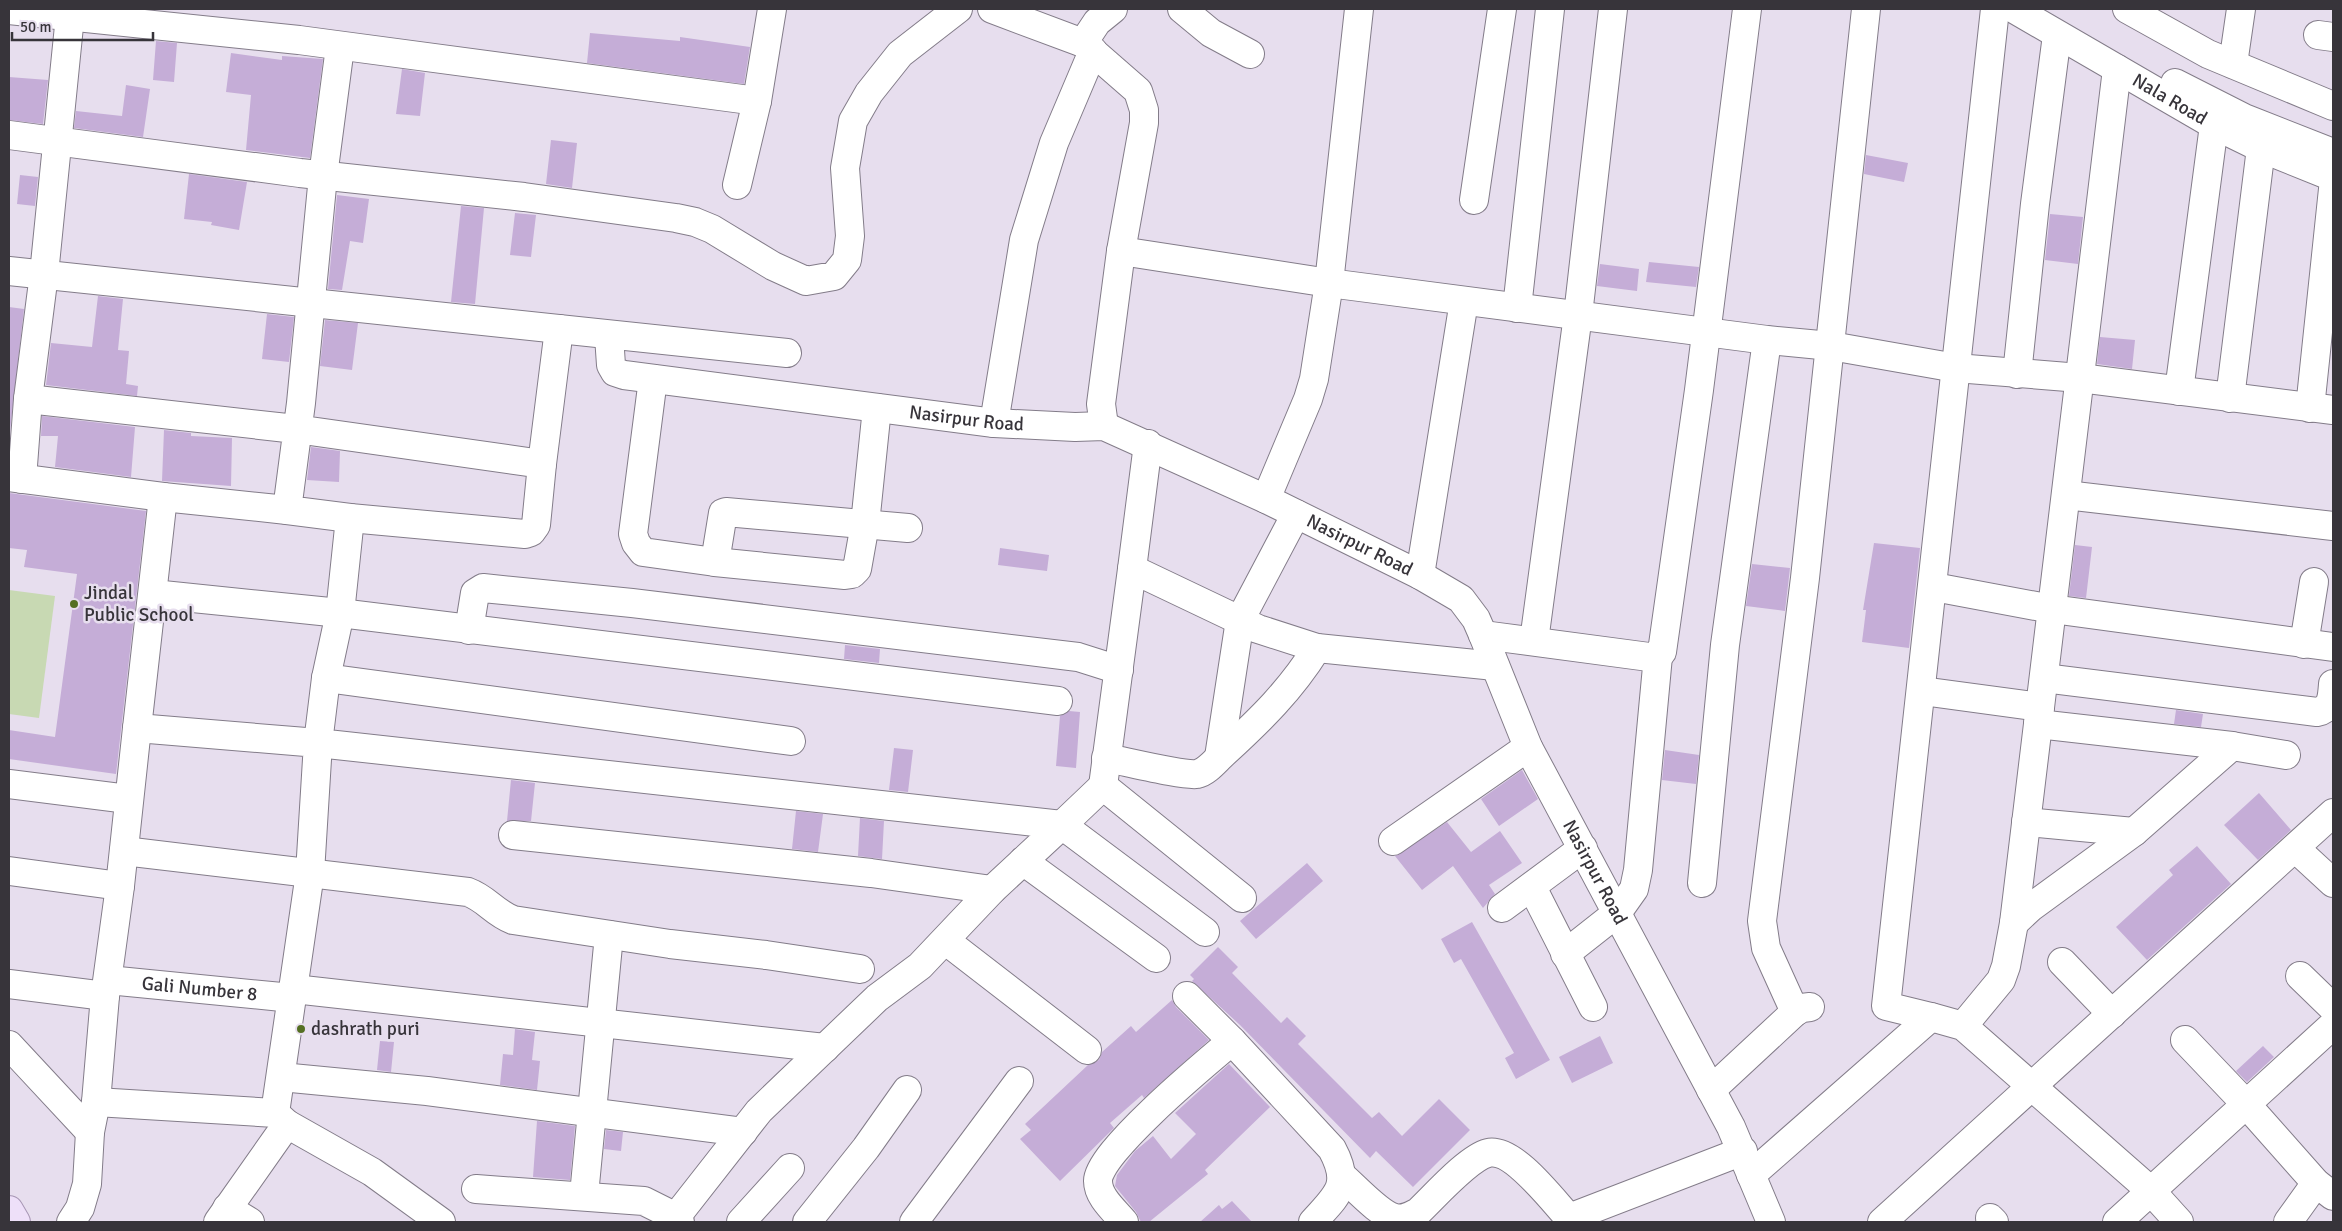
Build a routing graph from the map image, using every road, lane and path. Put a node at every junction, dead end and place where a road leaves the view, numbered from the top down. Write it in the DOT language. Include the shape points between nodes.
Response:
graph roads {
  1 [pos="772,9"];
  2 [pos="958,9"];
  3 [pos="992,9"];
  4 [pos="1113,9"];
  5 [pos="1182,9"];
  6 [pos="1359,9"];
  7 [pos="1502,9"];
  8 [pos="1550,9"];
  9 [pos="1613,9"];
  10 [pos="1747,9"];
  11 [pos="1866,9"];
  12 [pos="1995,9"];
  13 [pos="2014,9"];
  14 [pos="2049,9"];
  15 [pos="2127,9"];
  16 [pos="2241,9"];
  17 [pos="9,10"];
  18 [pos="70,16"];
  19 [pos="2056,35"];
  20 [pos="340,47"];
  21 [pos="1088,47"];
  22 [pos="1250,54"];
  23 [pos="2233,64"];
  24 [pos="2117,69"];
  25 [pos="757,101"];
  26 [pos="2330,101"];
  27 [pos="2214,125"];
  28 [pos="9,135"];
  29 [pos="57,141"];
  30 [pos="2261,148"];
  31 [pos="2333,153"];
  32 [pos="323,176"];
  33 [pos="2333,177"];
  34 [pos="737,185"];
  35 [pos="2333,189"];
  36 [pos="1474,200"];
  37 [pos="1121,251"];
  38 [pos="9,270"];
  39 [pos="44,274"];
  40 [pos="1328,283"];
  41 [pos="1464,301"];
  42 [pos="311,302"];
  43 [pos="1517,308"];
  44 [pos="1578,315"];
  45 [pos="559,329"];
  46 [pos="1707,332"];
  47 [pos="609,336"];
  48 [pos="1766,340"];
  49 [pos="1831,346"];
  50 [pos="787,353"];
  51 [pos="1956,368"];
  52 [pos="2017,374"];
  53 [pos="2080,378"];
  54 [pos="653,379"];
  55 [pos="2179,391"];
  56 [pos="2230,398"];
  57 [pos="28,399"];
  58 [pos="877,408"];
  59 [pos="2322,409"];
  60 [pos="994,423"];
  61 [pos="1104,426"];
  62 [pos="296,429"];
  63 [pos="1148,444"];
  64 [pos="542,464"];
  65 [pos="16,478"];
  66 [pos="2066,495"];
  67 [pos="163,497"];
  68 [pos="1266,499"];
  69 [pos="287,510"];
  70 [pos="1296,514"];
  71 [pos="350,518"];
  72 [pos="865,524"];
  73 [pos="2333,526"];
  74 [pos="908,528"];
  75 [pos="715,562"];
  76 [pos="1132,569"];
  77 [pos="1420,575"];
  78 [pos="2314,582"];
  79 [pos="1934,587"];
  80 [pos="153,594"];
  81 [pos="2052,609"];
  82 [pos="340,613"];
  83 [pos="1240,620"];
  84 [pos="469,630"];
  85 [pos="1483,635"];
  86 [pos="1534,640"];
  87 [pos="2304,644"];
  88 [pos="1318,648"];
  89 [pos="2333,648"];
  90 [pos="1658,656"];
  91 [pos="1495,666"];
  92 [pos="1118,670"];
  93 [pos="326,678"];
  94 [pos="2044,678"];
  95 [pos="2333,684"];
  96 [pos="1922,691"];
  97 [pos="1058,701"];
  98 [pos="2039,715"];
  99 [pos="137,728"];
  100 [pos="790,741"];
  101 [pos="318,744"];
  102 [pos="2232,746"];
  103 [pos="1528,747"];
  104 [pos="2286,755"];
  105 [pos="1218,757"];
  106 [pos="1106,758"];
  107 [pos="9,784"];
  108 [pos="1103,786"];
  109 [pos="128,799"];
  110 [pos="2331,818"];
  111 [pos="2026,822"];
  112 [pos="1062,825"];
  113 [pos="2134,832"];
  114 [pos="513,835"];
  115 [pos="1393,841"];
  116 [pos="1583,848"];
  117 [pos="2295,848"];
  118 [pos="124,851"];
  119 [pos="1023,861"];
  120 [pos="9,871"];
  121 [pos="310,873"];
  122 [pos="1702,883"];
  123 [pos="2333,883"];
  124 [pos="120,886"];
  125 [pos="1532,887"];
  126 [pos="992,890"];
  127 [pos="1242,898"];
  128 [pos="1502,908"];
  129 [pos="1617,913"];
  130 [pos="2014,923"];
  131 [pos="1205,932"];
  132 [pos="610,935"];
  133 [pos="946,940"];
  134 [pos="1566,954"];
  135 [pos="1156,958"];
  136 [pos="2062,962"];
  137 [pos="860,969"];
  138 [pos="2300,976"];
  139 [pos="9,984"];
  140 [pos="107,988"];
  141 [pos="293,993"];
  142 [pos="1187,996"];
  143 [pos="1593,1007"];
  144 [pos="2333,1008"];
  145 [pos="2112,1014"];
  146 [pos="1931,1017"];
  147 [pos="602,1023"];
  148 [pos="2333,1025"];
  149 [pos="1963,1026"];
  150 [pos="1232,1040"];
  151 [pos="2184,1040"];
  152 [pos="9,1045"];
  153 [pos="825,1048"];
  154 [pos="1087,1050"];
  155 [pos="281,1077"];
  156 [pos="1019,1081"];
  157 [pos="2032,1088"];
  158 [pos="907,1090"];
  159 [pos="1711,1090"];
  160 [pos="96,1102"];
  161 [pos="2246,1104"];
  162 [pos="592,1112"];
  163 [pos="281,1119"];
  164 [pos="90,1132"];
  165 [pos="743,1132"];
  166 [pos="1747,1163"];
  167 [pos="790,1168"];
  168 [pos="1342,1176"];
  169 [pos="476,1189"];
  170 [pos="2324,1190"];
  171 [pos="2150,1191"];
  172 [pos="584,1195"];
  173 [pos="9,1210"];
  174 [pos="76,1215"];
  175 [pos="222,1215"];
  176 [pos="676,1221"];
  177 [pos="1561,1221"];
  178 [pos="16,1222"];
  179 [pos="250,1222"];
  180 [pos="441,1222"];
  181 [pos="741,1222"];
  182 [pos="807,1222"];
  183 [pos="914,1222"];
  184 [pos="1124,1222"];
  185 [pos="1313,1222"];
  186 [pos="1771,1222"];
  187 [pos="1882,1222"];
  188 [pos="2116,1222"];
  189 [pos="2179,1222"];
  190 [pos="2288,1222"];
  1 -- 25 [label="street"];
  2 -- 32 [label="street" via="900,54 869,93 853,121 845,168 850,236 847,260 834,276 806,281 773,266 712,228 695,222 524,197"];
  3 -- 21 [label="street"];
  4 -- 21 [label="street" via="1097,22"];
  5 -- 22 [label="street" via="1211,33"];
  6 -- 40 [label="street"];
  7 -- 36 [label="street"];
  8 -- 43 [label="street"];
  9 -- 44 [label="street"];
  10 -- 46 [label="street"];
  11 -- 49 [label="street"];
  12 -- 51 [label="street"];
  13 -- 19 [label="street, Nala Road"];
  14 -- 31 [label="street" via="2144,68 2244,118"];
  15 -- 23 [label="street" via="2208,54"];
  16 -- 23 [label="street"];
  17 -- 18 [label="street"];
  18 -- 20 [label="street"];
  18 -- 29 [label="street"];
  19 -- 24 [label="street, Nala Road"];
  19 -- 52 [label="street" via="2034,204"];
  20 -- 25 [label="street"];
  20 -- 32 [label="street"];
  21 -- 37 [label="street" via="1138,91 1144,110"];
  21 -- 60 [label="street" via="1024,240"];
  23 -- 26 [label="street"];
  24 -- 27 [label="street, Nala Road"];
  24 -- 53 [label="street"];
  25 -- 34 [label="street"];
  27 -- 30 [label="street, Nala Road"];
  27 -- 55 [label="street"];
  28 -- 29 [label="street"];
  29 -- 32 [label="street"];
  29 -- 39 [label="street"];
  30 -- 33 [label="street, Nala Road"];
  30 -- 56 [label="street"];
  32 -- 42 [label="street"];
  35 -- 59 [label="street"];
  37 -- 40 [label="street"];
  37 -- 61 [label="street" via="1101,404"];
  38 -- 39 [label="street"];
  39 -- 42 [label="street"];
  39 -- 57 [label="street"];
  40 -- 41 [label="street"];
  40 -- 68 [label="street" via="1310,392"];
  41 -- 43 [label="street"];
  41 -- 77 [label="street"];
  42 -- 45 [label="street"];
  42 -- 62 [label="street"];
  43 -- 44 [label="street"];
  44 -- 46 [label="street"];
  44 -- 86 [label="street"];
  45 -- 47 [label="street"];
  45 -- 64 [label="street"];
  46 -- 48 [label="street"];
  46 -- 90 [label="street" via="1664,646"];
  47 -- 50 [label="street"];
  47 -- 54 [label="street, Nasirpur Road" via="611,365 615,372"];
  48 -- 49 [label="street"];
  48 -- 122 [label="street" via="1725,645"];
  49 -- 51 [label="street"];
  49 -- 159 [label="street" via="1762,921 1766,948 1803,1010"];
  51 -- 52 [label="street"];
  51 -- 79 [label="street"];
  52 -- 53 [label="street"];
  53 -- 55 [label="street"];
  53 -- 66 [label="street"];
  54 -- 58 [label="street, Nasirpur Road"];
  54 -- 75 [label="street" via="633,534 636,543 643,552"];
  55 -- 56 [label="street"];
  56 -- 59 [label="street"];
  57 -- 62 [label="street"];
  57 -- 65 [label="street"];
  58 -- 60 [label="street, Nasirpur Road"];
  58 -- 72 [label="street"];
  60 -- 61 [label="street, Nasirpur Road"];
  61 -- 63 [label="street, Nasirpur Road"];
  62 -- 64 [label="street"];
  62 -- 69 [label="street"];
  63 -- 68 [label="street, Nasirpur Road"];
  63 -- 76 [label="street"];
  64 -- 71 [label="street" via="536,525 525,534"];
  65 -- 67 [label="street"];
  66 -- 73 [label="street"];
  66 -- 81 [label="street"];
  67 -- 69 [label="street"];
  67 -- 80 [label="street"];
  68 -- 70 [label="street, Nasirpur Road"];
  69 -- 71 [label="street"];
  70 -- 77 [label="street, Nasirpur Road"];
  70 -- 83 [label="street"];
  71 -- 82 [label="street"];
  72 -- 74 [label="street"];
  72 -- 75 [label="street" via="857,568 852,574"];
  72 -- 75 [label="street" via="726,512 723,513"];
  76 -- 83 [label="street"];
  76 -- 92 [label="street"];
  77 -- 85 [label="street, Nasirpur Road" via="1461,600 1476,619"];
  78 -- 87 [label="street"];
  79 -- 81 [label="street"];
  79 -- 96 [label="street"];
  80 -- 82 [label="street"];
  80 -- 99 [label="street"];
  81 -- 87 [label="street"];
  81 -- 94 [label="street"];
  82 -- 84 [label="street"];
  82 -- 93 [label="street"];
  83 -- 88 [label="street"];
  83 -- 105 [label="street"];
  84 -- 92 [label="street" via="475,593 483,588 1078,657"];
  84 -- 97 [label="street"];
  85 -- 86 [label="street"];
  85 -- 91 [label="street, Nasirpur Road"];
  86 -- 90 [label="street"];
  87 -- 89 [label="street"];
  88 -- 91 [label="street"];
  88 -- 105 [label="street" via="1283,696"];
  90 -- 129 [label="street" via="1638,870 1634,889"];
  91 -- 103 [label="street, Nasirpur Road"];
  92 -- 106 [label="street"];
  93 -- 100 [label="street"];
  93 -- 101 [label="street"];
  94 -- 95 [label="street" via="2317,712 2329,707"];
  94 -- 98 [label="street"];
  96 -- 98 [label="street"];
  96 -- 146 [label="street" via="1886,1006"];
  98 -- 102 [label="street"];
  98 -- 111 [label="street"];
  99 -- 101 [label="street"];
  99 -- 109 [label="street"];
  101 -- 112 [label="street"];
  101 -- 121 [label="street"];
  102 -- 104 [label="street"];
  102 -- 113 [label="street"];
  103 -- 115 [label="street"];
  103 -- 116 [label="street, Nasirpur Road"];
  105 -- 106 [label="street" via="1204,771 1190,774"];
  106 -- 108 [label="street"];
  107 -- 109 [label="street"];
  108 -- 112 [label="street"];
  108 -- 127 [label="street"];
  109 -- 118 [label="street"];
  110 -- 117 [label="street"];
  111 -- 113 [label="street"];
  111 -- 130 [label="street"];
  112 -- 119 [label="street"];
  112 -- 131 [label="street"];
  113 -- 130 [label="street"];
  114 -- 126 [label="street" via="871,873"];
  116 -- 125 [label="street"];
  116 -- 129 [label="street, Nasirpur Road"];
  117 -- 123 [label="street"];
  117 -- 145 [label="street"];
  118 -- 121 [label="street"];
  118 -- 124 [label="street"];
  119 -- 126 [label="street"];
  119 -- 135 [label="street"];
  120 -- 124 [label="street"];
  121 -- 132 [label="street" via="468,892 480,896 498,914 513,920"];
  121 -- 141 [label="street"];
  124 -- 140 [label="street"];
  125 -- 128 [label="street"];
  125 -- 134 [label="street"];
  126 -- 133 [label="street"];
  129 -- 134 [label="street"];
  129 -- 159 [label="street, Nasirpur Road"];
  130 -- 149 [label="street" via="2001,980"];
  132 -- 137 [label="street"];
  132 -- 147 [label="street"];
  133 -- 153 [label="street" via="920,966 877,998"];
  133 -- 154 [label="street"];
  134 -- 143 [label="street"];
  136 -- 145 [label="street"];
  138 -- 144 [label="street"];
  139 -- 140 [label="street, Gali Number 8"];
  140 -- 141 [label="street, Gali Number 8"];
  140 -- 160 [label="street"];
  141 -- 147 [label="street, Gali Number 8"];
  141 -- 155 [label="street"];
  142 -- 150 [label="street"];
  145 -- 157 [label="street"];
  146 -- 149 [label="street"];
  146 -- 166 [label="street"];
  147 -- 153 [label="street, Gali Number 8"];
  147 -- 162 [label="street"];
  148 -- 161 [label="street"];
  149 -- 157 [label="street"];
  150 -- 168 [label="street" via="1332,1149 1340,1163"];
  150 -- 184 [label="street" via="1139,1123 1101,1168 1099,1190"];
  151 -- 161 [label="street"];
  152 -- 164 [label="street"];
  153 -- 165 [label="street" via="759,1112"];
  155 -- 162 [label="street"];
  155 -- 163 [label="street"];
  156 -- 183 [label="street"];
  157 -- 171 [label="street"];
  157 -- 187 [label="street"];
  158 -- 182 [label="street"];
  159 -- 166 [label="street, Nasirpur Road"];
  160 -- 163 [label="street"];
  160 -- 164 [label="street"];
  161 -- 170 [label="street"];
  161 -- 171 [label="street"];
  162 -- 165 [label="street"];
  162 -- 172 [label="street"];
  163 -- 175 [label="street"];
  163 -- 180 [label="street" via="372,1172"];
  164 -- 174 [label="street" via="87,1184"];
  165 -- 176 [label="street"];
  166 -- 177 [label="street"];
  166 -- 186 [label="street, Nasirpur Road"];
  167 -- 181 [label="street"];
  168 -- 177 [label="street" via="1394,1218 1407,1218 1418,1212 1473,1160 1489,1153 1500,1153 1524,1170"];
  168 -- 185 [label="street" via="1339,1191"];
  169 -- 172 [label="street"];
  170 -- 190 [label="street"];
  171 -- 188 [label="street"];
  171 -- 189 [label="street"];
  172 -- 176 [label="street" via="644,1201"];
  173 -- 178 [label="main road"];
  175 -- 179 [label="street"];
}
